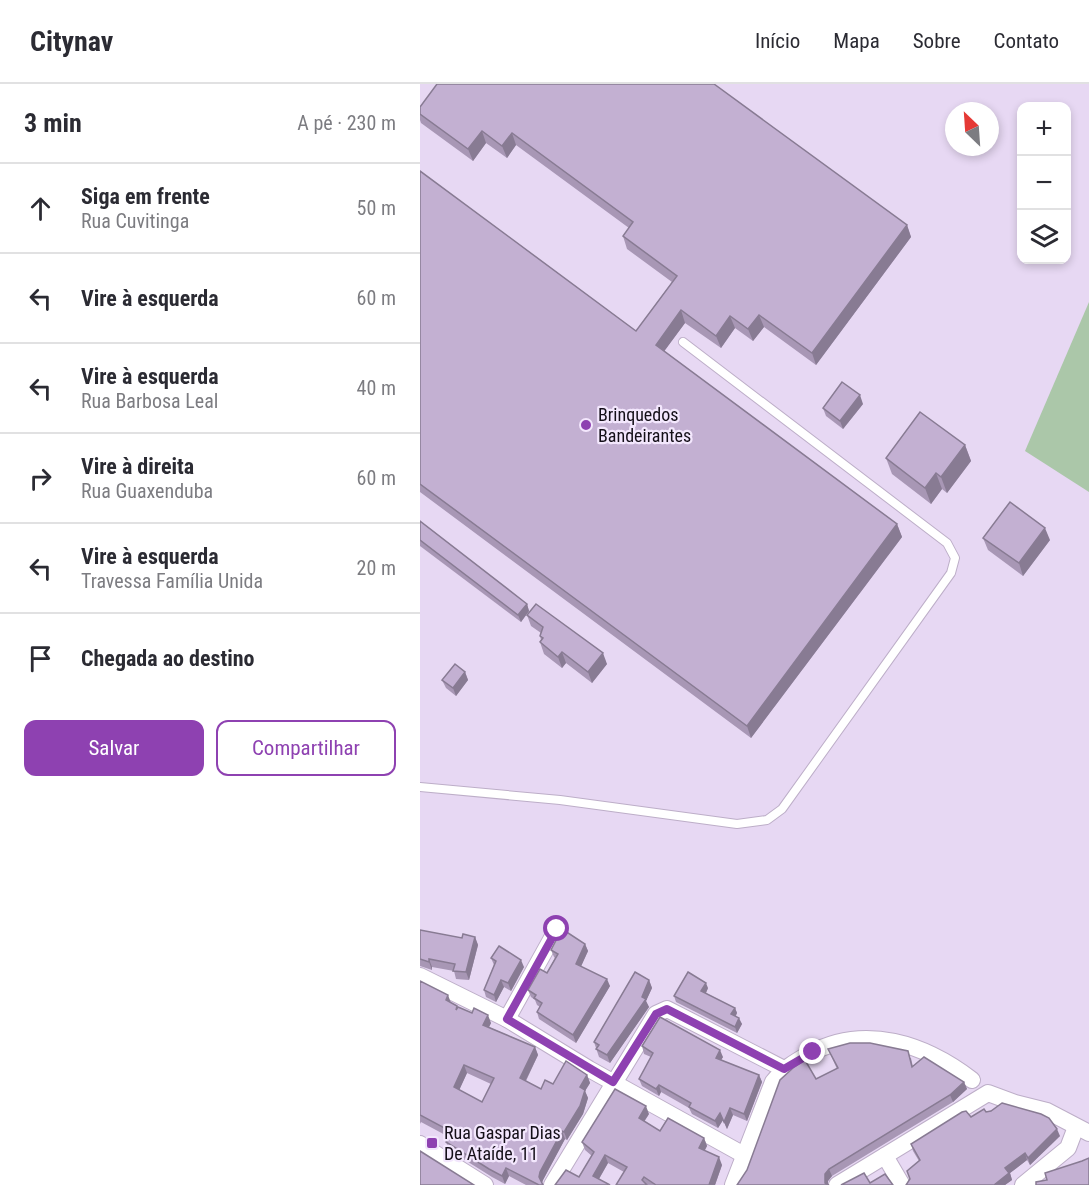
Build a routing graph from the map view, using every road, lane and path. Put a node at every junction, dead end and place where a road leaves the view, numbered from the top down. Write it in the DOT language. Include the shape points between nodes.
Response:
graph roads {
  1 [pos="683,342"];
  2 [pos="420,787"];
  3 [pos="557,929"];
  4 [pos="420,976"];
  5 [pos="507,1019"];
  6 [pos="784,1069"];
  7 [pos="972,1080"];
  8 [pos="613,1082"];
  9 [pos="1085,1126"];
  10 [pos="420,1144"];
  11 [pos="744,1155"];
  12 [pos="885,1155"];
  13 [pos="485,1185"];
  14 [pos="552,1185"];
  15 [pos="733,1185"];
  16 [pos="837,1185"];
  17 [pos="902,1185"];
  18 [pos="1023,1185"];
  1 -- 2 [label="lane" via="947,543 955,558 951,573 782,810 767,820 737,824 572,801"];
  3 -- 5 [label="street"];
  4 -- 5 [label="street"];
  5 -- 8 [label="street"];
  6 -- 7 [label="street" via="835,1043 871,1039 899,1042 924,1051"];
  6 -- 8 [label="street" via="667,1009 656,1014"];
  6 -- 11 [label="street" via="773,1082"];
  8 -- 11 [label="street"];
  8 -- 14 [label="street"];
  9 -- 12 [label="street" via="988,1093"];
  9 -- 18 [label="street" via="1068,1148"];
  10 -- 13 [label="street"];
  11 -- 15 [label="street"];
  12 -- 16 [label="street"];
  12 -- 17 [label="street"];
}
